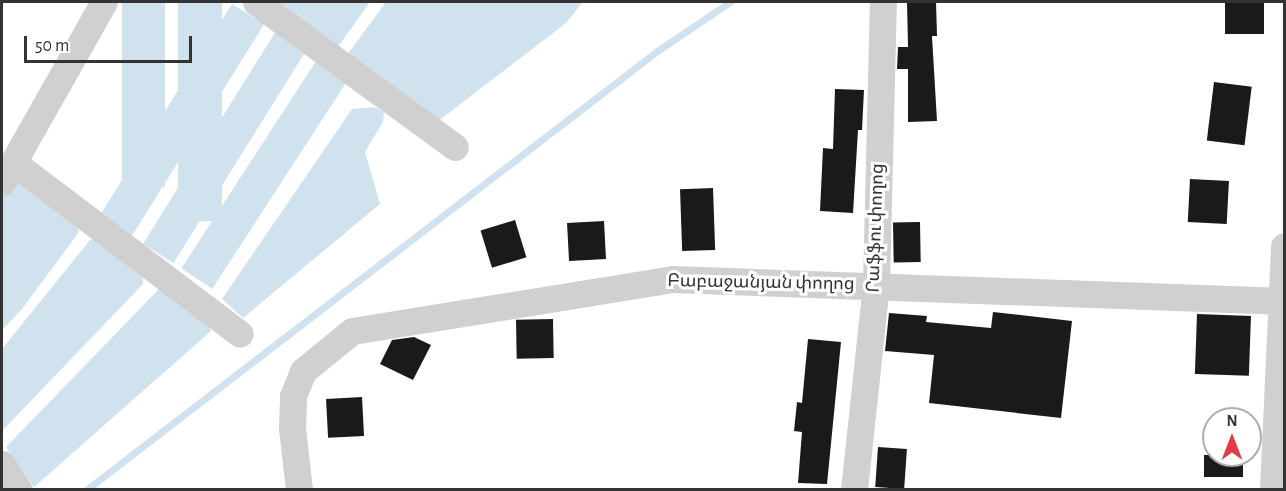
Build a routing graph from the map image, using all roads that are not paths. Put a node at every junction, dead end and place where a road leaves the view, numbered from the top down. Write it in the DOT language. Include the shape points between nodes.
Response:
graph roads {
  1 [pos="104,2"];
  2 [pos="256,2"];
  3 [pos="883,2"];
  4 [pos="455,147"];
  5 [pos="8,173"];
  6 [pos="1284,246"];
  7 [pos="876,284"];
  8 [pos="1283,300"];
  9 [pos="240,334"];
  10 [pos="2,464"];
  11 [pos="19,489"];
  12 [pos="299,489"];
  13 [pos="854,489"];
  14 [pos="1273,489"];
  1 -- 5 [label="street"];
  2 -- 4 [label="street"];
  3 -- 7 [label="street, Րաֆֆու փողոց"];
  5 -- 9 [label="street"];
  6 -- 8 [label="street"];
  7 -- 8 [label="street, Բաբաջանյան փողոց"];
  7 -- 12 [label="street, Բաբաջանյան փողոց" via="674,279 352,331 303,371 293,396 292,428"];
  7 -- 13 [label="street, Րաֆֆու փողոց"];
  8 -- 14 [label="street"];
  10 -- 11 [label="street"];
}
